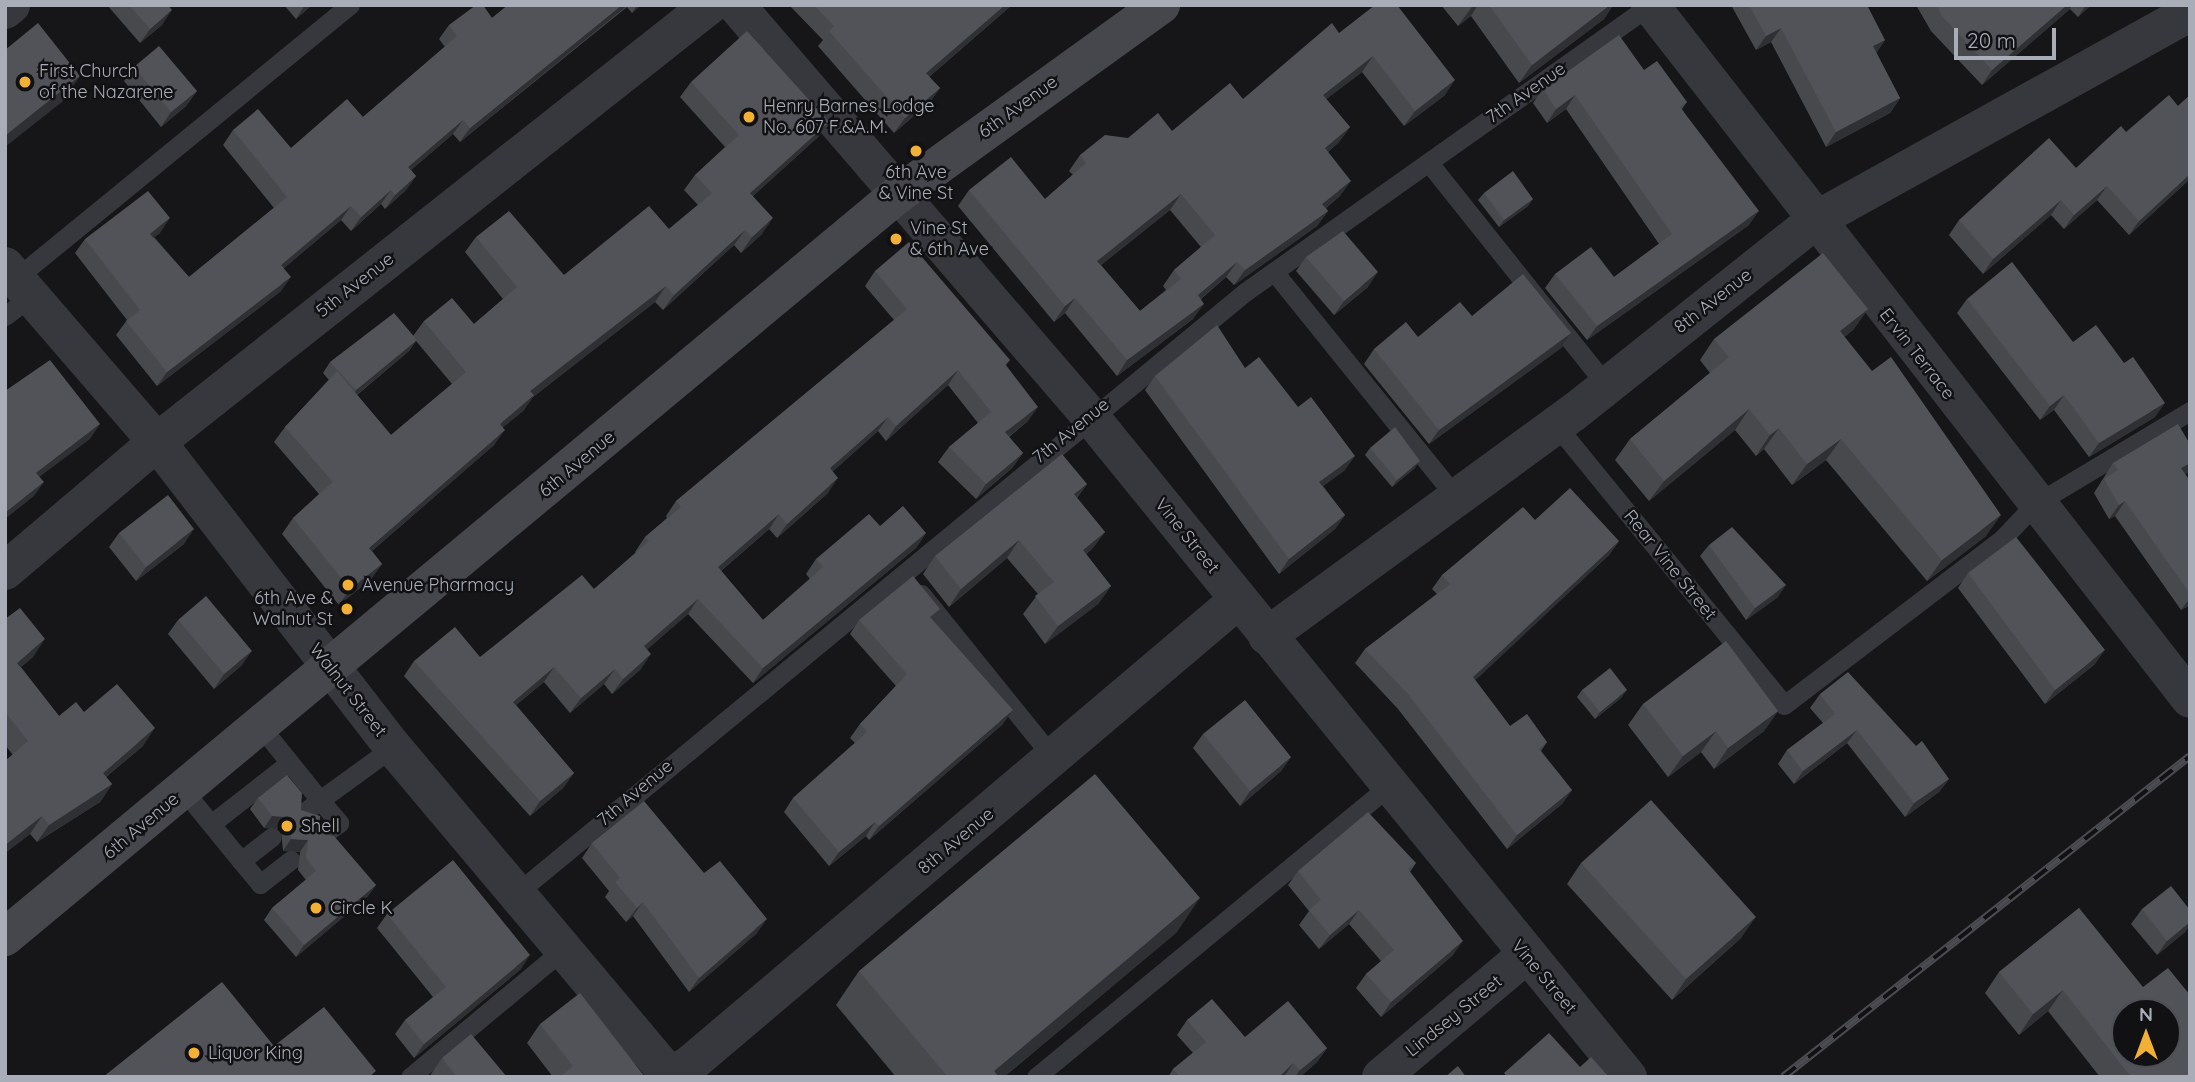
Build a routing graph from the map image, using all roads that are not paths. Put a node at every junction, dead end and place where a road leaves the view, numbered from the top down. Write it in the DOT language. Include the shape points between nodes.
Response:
graph roads {
  1 [pos="10,5"];
  2 [pos="350,5"];
  3 [pos="710,5"];
  4 [pos="736,5"];
  5 [pos="1161,5"];
  6 [pos="1650,5"];
  7 [pos="5,10"];
  8 [pos="2190,13"];
  9 [pos="1429,163"];
  10 [pos="896,196"];
  11 [pos="1814,221"];
  12 [pos="1275,273"];
  13 [pos="14,290"];
  14 [pos="1607,386"];
  15 [pos="2190,411"];
  16 [pos="1089,415"];
  17 [pos="1556,425"];
  18 [pos="157,442"];
  19 [pos="1454,495"];
  20 [pos="2035,504"];
  21 [pos="903,569"];
  22 [pos="5,571"];
  23 [pos="1238,600"];
  24 [pos="1267,636"];
  25 [pos="332,668"];
  26 [pos="2190,699"];
  27 [pos="261,727"];
  28 [pos="393,747"];
  29 [pos="1054,759"];
  30 [pos="289,763"];
  31 [pos="1391,784"];
  32 [pos="184,791"];
  33 [pos="320,800"];
  34 [pos="302,814"];
  35 [pos="211,824"];
  36 [pos="272,837"];
  37 [pos="320,837"];
  38 [pos="290,860"];
  39 [pos="241,861"];
  40 [pos="518,891"];
  41 [pos="5,937"];
  42 [pos="565,948"];
  43 [pos="1526,955"];
  44 [pos="671,1076"];
  45 [pos="410,1077"];
  46 [pos="1036,1077"];
  47 [pos="1381,1077"];
  48 [pos="1628,1077"];
  1 -- 7 [label="street"];
  2 -- 13 [label="lane"];
  3 -- 18 [label="street, 5th Avenue"];
  4 -- 10 [label="street, Vine Street"];
  5 -- 10 [label="main road, 6th Avenue"];
  6 -- 9 [label="lane, 7th Avenue"];
  6 -- 11 [label="street, Ervin Terrace"];
  8 -- 11 [label="street, 8th Avenue"];
  9 -- 12 [label="lane, 7th Avenue"];
  9 -- 14 [label="lane"];
  10 -- 16 [label="street, Vine Street"];
  10 -- 25 [label="main road, 6th Avenue"];
  11 -- 14 [label="street, 8th Avenue"];
  11 -- 20 [label="street, Ervin Terrace"];
  12 -- 16 [label="lane, 7th Avenue"];
  12 -- 19 [label="lane"];
  13 -- 18 [label="street, Walnut Street"];
  14 -- 17 [label="street, 8th Avenue"];
  15 -- 20 [label="lane"];
  16 -- 21 [label="lane, 7th Avenue"];
  16 -- 23 [label="street, Vine Street"];
  17 -- 19 [label="street, 8th Avenue"];
  17 -- 20 [label="lane, Rear Vine Street" via="1784,705 2002,539"];
  18 -- 22 [label="street, 5th Avenue"];
  18 -- 25 [label="street, Walnut Street"];
  19 -- 24 [label="street, 8th Avenue"];
  20 -- 26 [label="street, Ervin Terrace"];
  21 -- 29 [label="lane"];
  21 -- 40 [label="lane, 7th Avenue"];
  23 -- 24 [label="street, Vine Street"];
  23 -- 29 [label="street, 8th Avenue"];
  24 -- 31 [label="street, Vine Street"];
  25 -- 27 [label="main road, 6th Avenue"];
  25 -- 28 [label="street, Walnut Street"];
  27 -- 30 [label="lane"];
  27 -- 32 [label="main road, 6th Avenue"];
  28 -- 33 [label="lane"];
  28 -- 40 [label="street, Walnut Street"];
  29 -- 44 [label="street, 8th Avenue"];
  30 -- 33 [label="lane"];
  30 -- 35 [label="lane"];
  31 -- 43 [label="street, Vine Street"];
  31 -- 46 [label="lane"];
  32 -- 35 [label="lane"];
  32 -- 41 [label="main road, 6th Avenue"];
  33 -- 34 [label="lane"];
  33 -- 37 [label="lane" via="339,823"];
  35 -- 39 [label="lane"];
  36 -- 39 [label="lane"];
  38 -- 39 [label="lane" via="260,884"];
  40 -- 42 [label="street, Walnut Street"];
  42 -- 44 [label="street, Walnut Street"];
  42 -- 45 [label="lane"];
  43 -- 47 [label="street, Lindsey Street"];
  43 -- 48 [label="street, Vine Street"];
}
